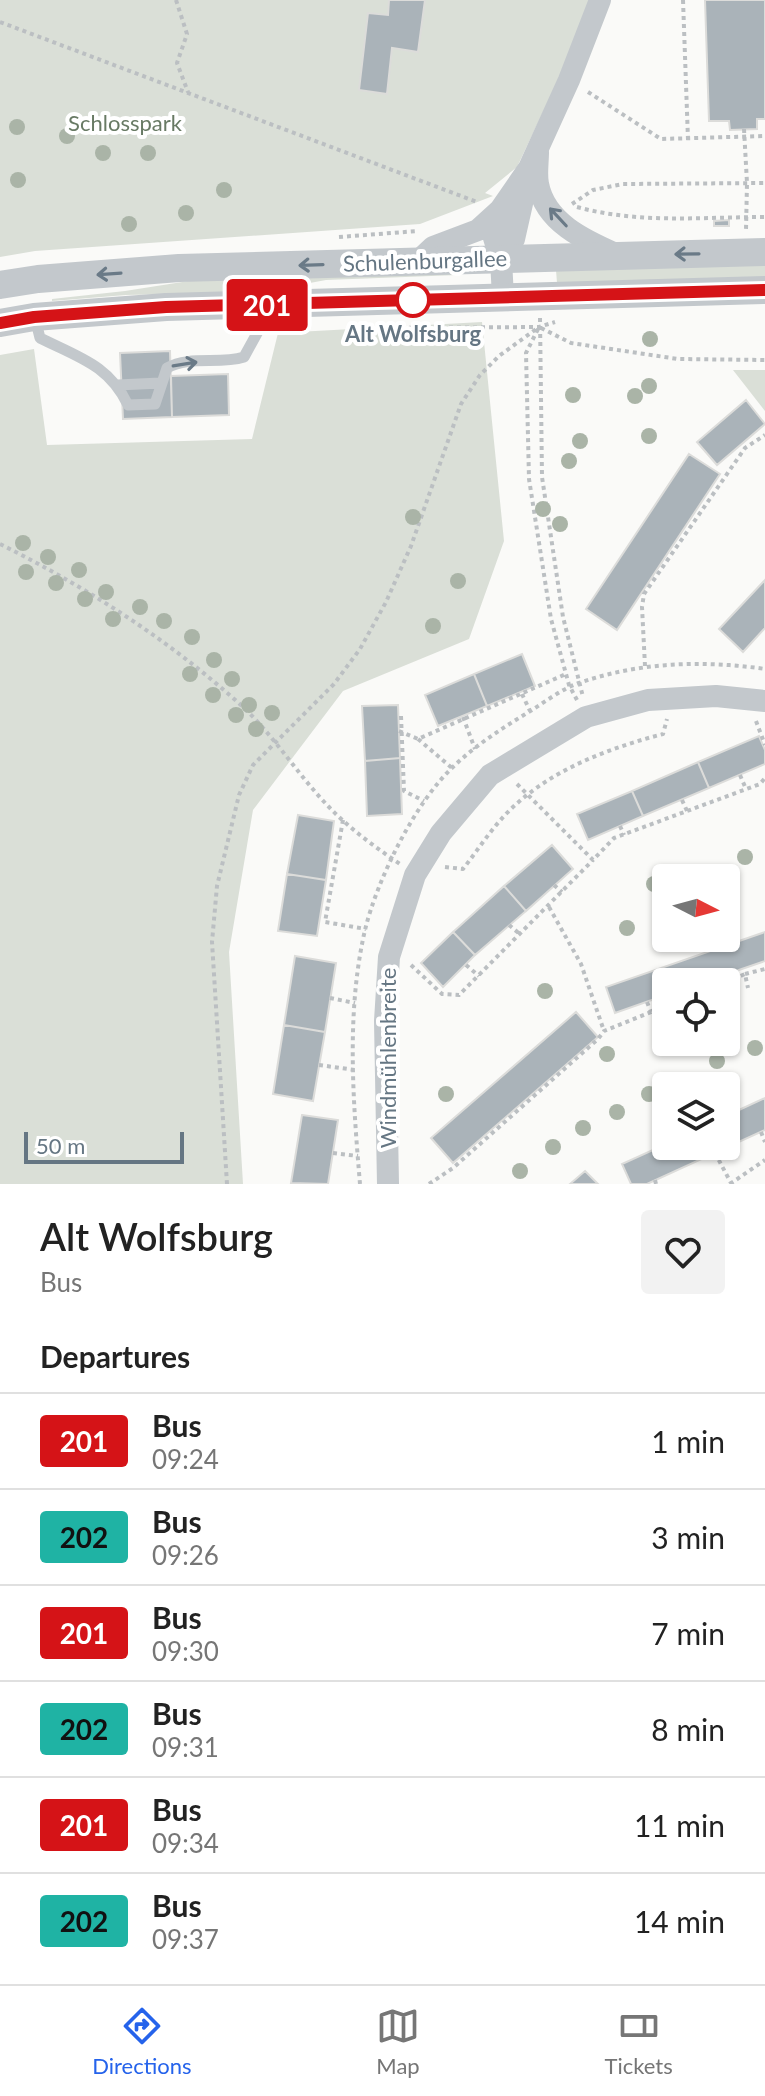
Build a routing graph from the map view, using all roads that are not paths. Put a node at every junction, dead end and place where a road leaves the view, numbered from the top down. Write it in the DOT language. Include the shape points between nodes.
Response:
graph roads {
  1 [pos="600,0"];
  2 [pos="533,158"];
  3 [pos="491,207"];
  4 [pos="755,252"];
  5 [pos="621,256"];
  6 [pos="501,260"];
  7 [pos="417,262"];
  8 [pos="38,279"];
  9 [pos="0,285"];
  10 [pos="765,290"];
  11 [pos="503,297"];
  12 [pos="285,305"];
  13 [pos="34,317"];
  14 [pos="0,323"];
  15 [pos="160,383"];
  16 [pos="118,385"];
  17 [pos="758,706"];
  18 [pos="388,1184"];
  1 -- 2 [label="street"];
  2 -- 3 [label="street"];
  5 -- 2 [label="street, one-way" via="583,240 553,216 538,186"];
  2 -- 6 [label="street" via="514,239"];
  3 -- 6 [label="street"];
  3 -- 7 [label="street" via="478,230 433,247"];
  4 -- 5 [label="street, Schulenburgallee, one-way"];
  5 -- 6 [label="street, Schulenburgallee"];
  6 -- 7 [label="street, Schulenburgallee"];
  6 -- 11 [label="street"];
  7 -- 8 [label="street, Schulenburgallee, one-way" via="179,268"];
  8 -- 9 [label="street, Schulenburgallee"];
  8 -- 13 [label="street"];
  10 -- 11 [label="street, Schulenburgallee"];
  11 -- 12 [label="street, Schulenburgallee"];
  12 -- 13 [label="street, Schulenburgallee"];
  15 -- 12 [label="lane, one-way" via="167,368 179,361 230,362 244,357 261,326"];
  13 -- 14 [label="street, Schulenburgallee"];
  13 -- 16 [label="lane" via="40,338 98,367"];
  15 -- 16 [label="lane"];
  15 -- 16 [label="lane" via="155,404 128,405"];
  17 -- 18 [label="street, Windmühlenbreite" via="716,696 648,700 586,717 490,775 441,833 415,875 389,957"];
}
